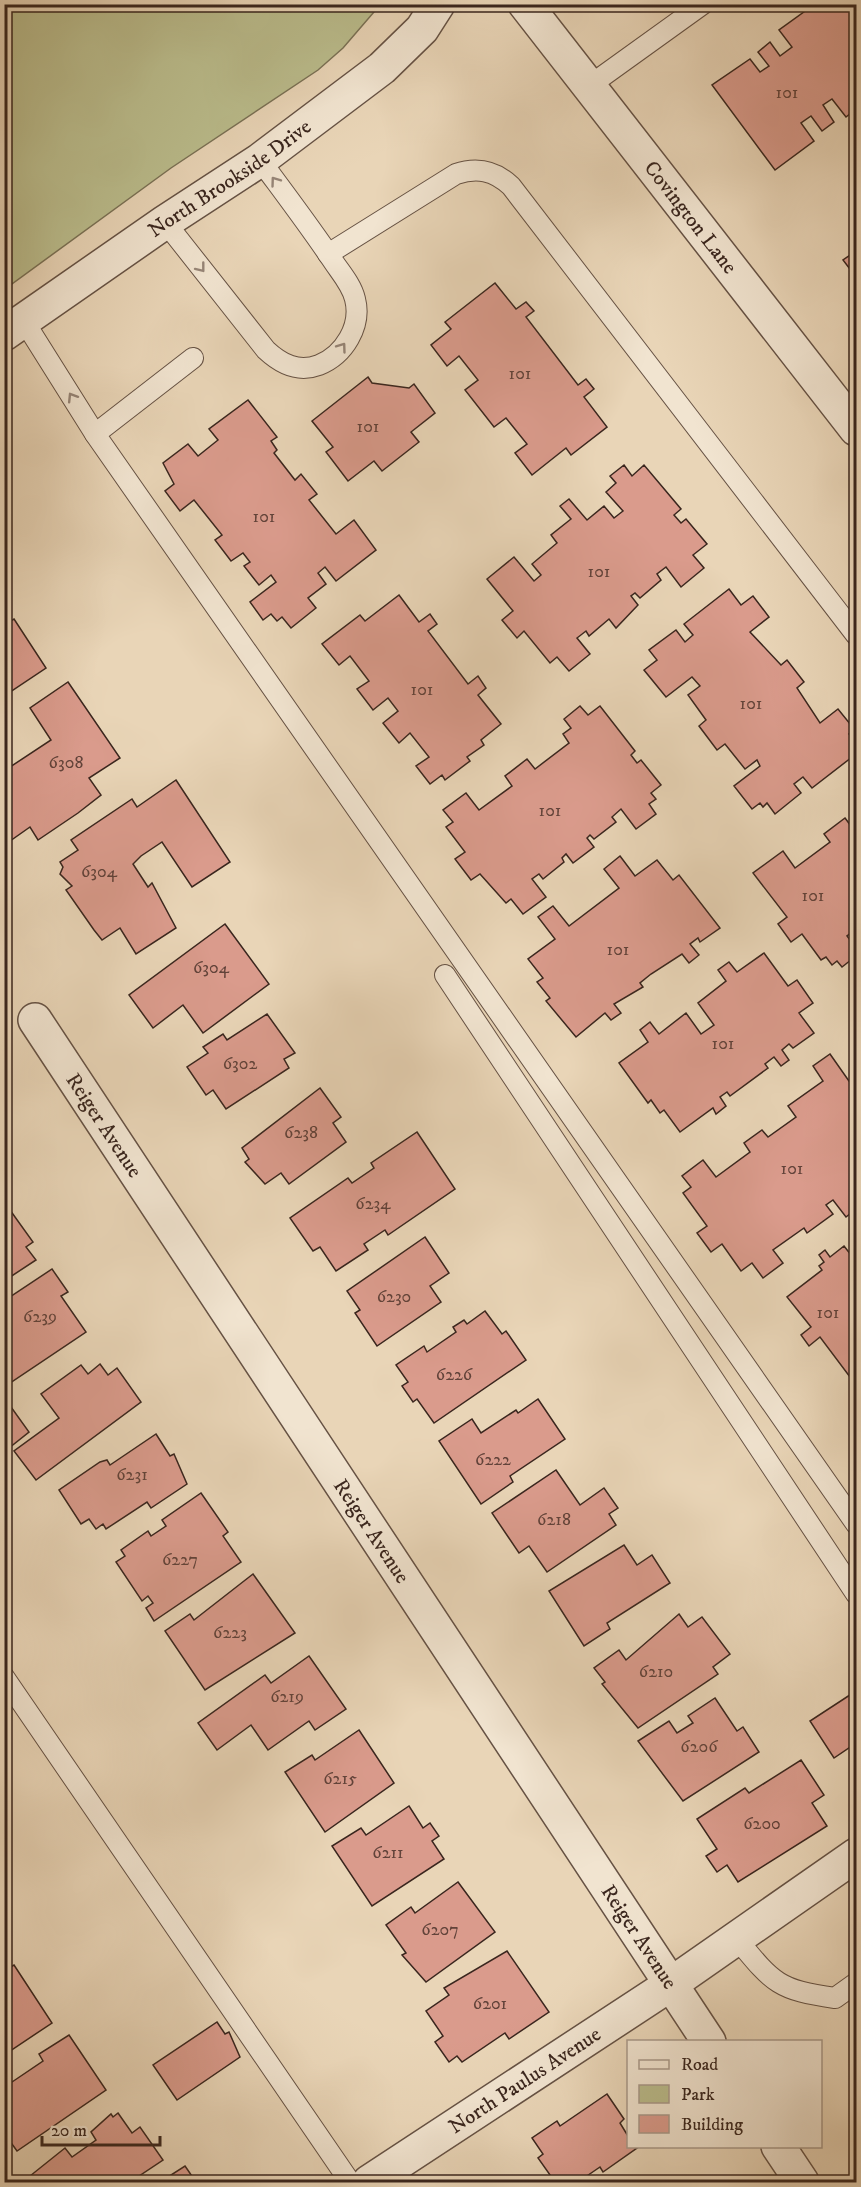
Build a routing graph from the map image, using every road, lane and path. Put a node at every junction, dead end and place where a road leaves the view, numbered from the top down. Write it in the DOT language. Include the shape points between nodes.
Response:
graph roads {
  1 [pos="438,4"];
  2 [pos="525,4"];
  3 [pos="703,4"];
  4 [pos="589,86"];
  5 [pos="260,160"];
  6 [pos="165,222"];
  7 [pos="328,254"];
  8 [pos="14,328"];
  9 [pos="193,358"];
  10 [pos="856,429"];
  11 [pos="95,434"];
  12 [pos="856,635"];
  13 [pos="445,975"];
  14 [pos="35,1020"];
  15 [pos="856,1524"];
  16 [pos="856,1594"];
  17 [pos="4,1677"];
  18 [pos="856,1855"];
  19 [pos="737,1939"];
  20 [pos="856,1983"];
  21 [pos="671,1984"];
  22 [pos="709,2040"];
  23 [pos="779,2148"];
  24 [pos="350,2182"];
  25 [pos="369,2182"];
  26 [pos="802,2182"];
  1 -- 5 [label="street, North Brookside Drive" via="422,29 382,68"];
  2 -- 4 [label="street, Covington Lane"];
  3 -- 4 [label="lane"];
  4 -- 10 [label="street, Covington Lane"];
  5 -- 6 [label="street, North Brookside Drive"];
  7 -- 5 [label="lane, one-way"];
  6 -- 7 [label="lane, one-way" via="266,350 278,362 291,367 318,365 340,353 356,319 355,297"];
  6 -- 8 [label="street, North Brookside Drive"];
  7 -- 12 [label="lane" via="456,174 476,169 502,177"];
  11 -- 8 [label="lane, one-way"];
  9 -- 11 [label="lane"];
  11 -- 15 [label="lane"];
  13 -- 16 [label="lane"];
  14 -- 21 [label="street, Reiger Avenue"];
  17 -- 24 [label="lane"];
  18 -- 19 [label="street, North Paulus Avenue"];
  19 -- 20 [label="lane" via="768,1976 798,1993 835,1998"];
  19 -- 21 [label="street, North Paulus Avenue"];
  21 -- 22 [label="street, Reiger Avenue"];
  21 -- 25 [label="street, North Paulus Avenue"];
  23 -- 26 [label="street"];
}
